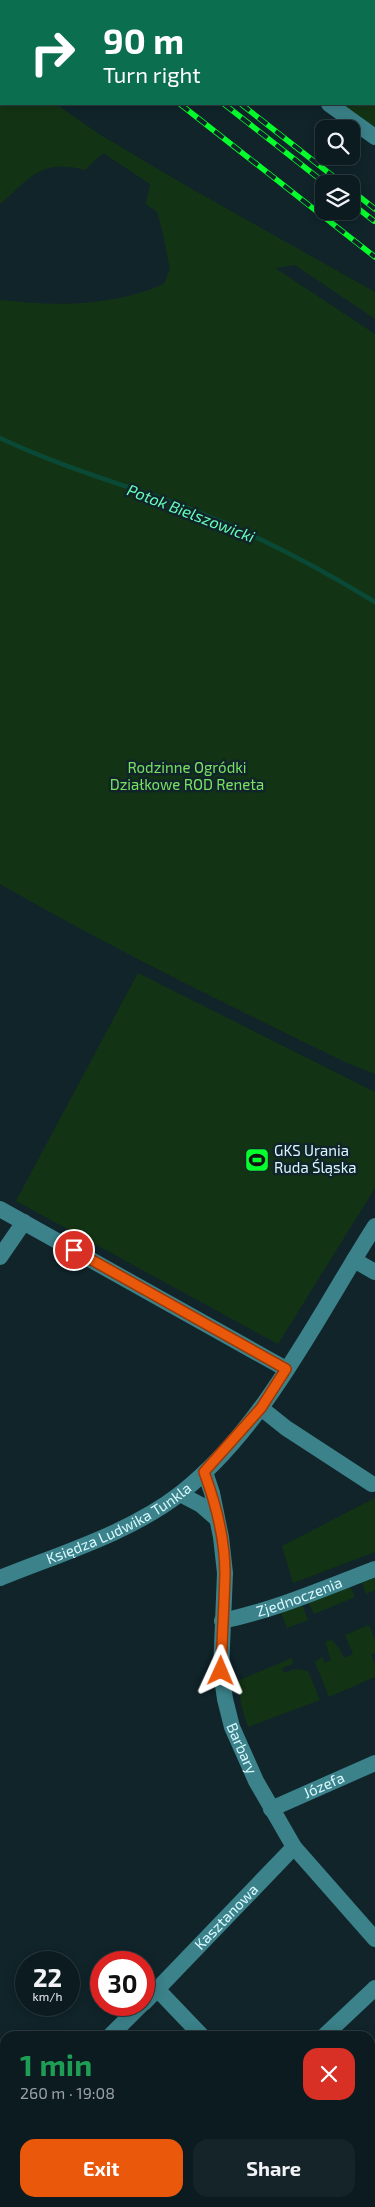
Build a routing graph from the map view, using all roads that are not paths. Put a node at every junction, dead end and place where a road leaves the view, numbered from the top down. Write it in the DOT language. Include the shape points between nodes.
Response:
graph roads {
  1 [pos="329,105"];
  2 [pos="375,138"];
  3 [pos="0,1208"];
  4 [pos="24,1222"];
  5 [pos="375,1226"];
  6 [pos="0,1257"];
  7 [pos="354,1260"];
  8 [pos="375,1272"];
  9 [pos="286,1369"];
  10 [pos="261,1408"];
  11 [pos="204,1472"];
  12 [pos="372,1484"];
  13 [pos="180,1494"];
  14 [pos="217,1519"];
  15 [pos="375,1569"];
  16 [pos="0,1578"];
  17 [pos="222,1620"];
  18 [pos="375,1763"];
  19 [pos="271,1809"];
  20 [pos="294,1846"];
  21 [pos="375,1939"];
  22 [pos="375,1988"];
  23 [pos="157,1989"];
  24 [pos="131,2016"];
  25 [pos="115,2031"];
  26 [pos="197,2031"];
  27 [pos="329,2031"];
  1 -- 2 [label="street"];
  3 -- 4 [label="street"];
  4 -- 6 [label="street"];
  4 -- 9 [label="street"];
  5 -- 7 [label="street, Księdza Ludwika Tunkla"];
  7 -- 8 [label="street"];
  7 -- 9 [label="street, Księdza Ludwika Tunkla"];
  9 -- 10 [label="street, Księdza Ludwika Tunkla"];
  10 -- 11 [label="street, Księdza Ludwika Tunkla"];
  10 -- 12 [label="street"];
  11 -- 13 [label="street, Księdza Ludwika Tunkla"];
  11 -- 14 [label="street, Barbary"];
  13 -- 14 [label="street" via="201,1505"];
  13 -- 16 [label="street, Księdza Ludwika Tunkla" via="114,1531"];
  14 -- 17 [label="street, Barbary" via="225,1573"];
  15 -- 17 [label="street, Zjednoczenia" via="250,1615"];
  17 -- 19 [label="street, Barbary" via="221,1671 232,1727"];
  18 -- 19 [label="street, Józefa"];
  19 -- 20 [label="street, Barbary"];
  20 -- 21 [label="street, Barbary"];
  20 -- 23 [label="street, Kasztanowa"];
  22 -- 27 [label="street"];
  23 -- 26 [label="street"];
  24 -- 25 [label="street, Kasztanowa"];
}
